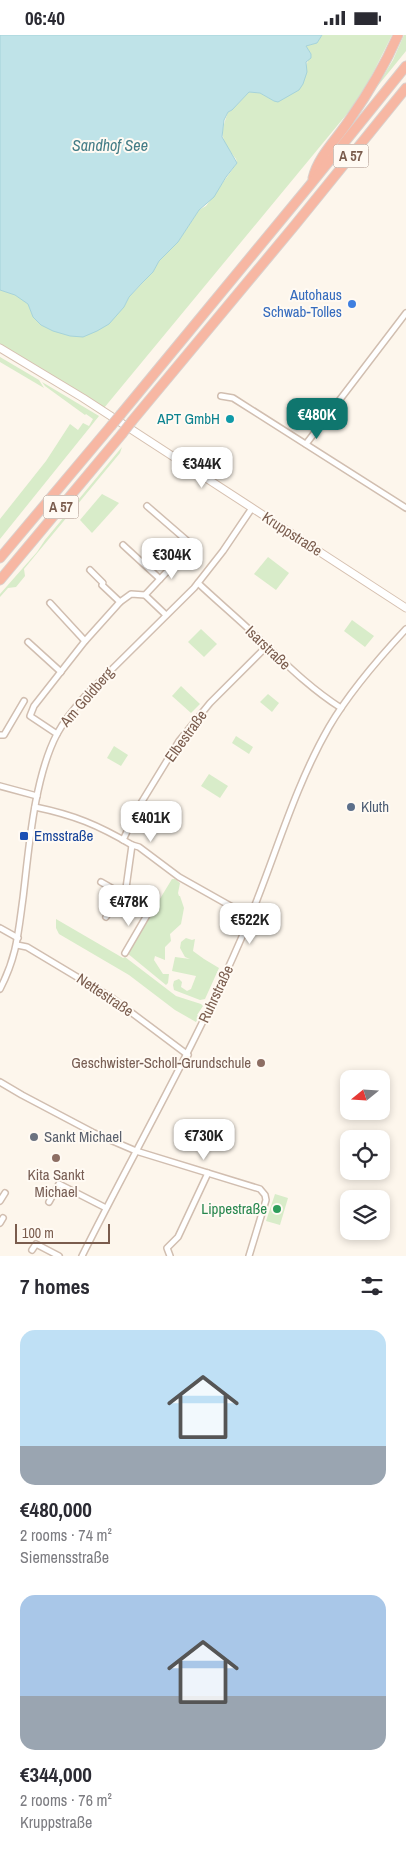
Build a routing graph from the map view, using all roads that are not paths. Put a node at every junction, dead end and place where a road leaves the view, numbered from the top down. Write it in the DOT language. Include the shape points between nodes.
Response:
graph roads {
  1 [pos="398,35"];
  2 [pos="406,66"];
  3 [pos="406,88"];
  4 [pos="310,185"];
  5 [pos="406,313"];
  6 [pos="0,348"];
  7 [pos="220,396"];
  8 [pos="306,444"];
  9 [pos="147,506"];
  10 [pos="252,508"];
  11 [pos="406,508"];
  12 [pos="123,545"];
  13 [pos="0,558"];
  14 [pos="90,570"];
  15 [pos="160,579"];
  16 [pos="0,580"];
  17 [pos="198,583"];
  18 [pos="144,595"];
  19 [pos="120,602"];
  20 [pos="50,603"];
  21 [pos="406,608"];
  22 [pos="166,615"];
  23 [pos="406,629"];
  24 [pos="85,641"];
  25 [pos="28,642"];
  26 [pos="267,646"];
  27 [pos="61,672"];
  28 [pos="34,706"];
  29 [pos="341,708"];
  30 [pos="57,734"];
  31 [pos="0,735"];
  32 [pos="0,786"];
  33 [pos="37,796"];
  34 [pos="35,807"];
  35 [pos="123,840"];
  36 [pos="132,845"];
  37 [pos="101,882"];
  38 [pos="122,894"];
  39 [pos="106,917"];
  40 [pos="250,917"];
  41 [pos="0,928"];
  42 [pos="18,938"];
  43 [pos="17,945"];
  44 [pos="124,953"];
  45 [pos="0,989"];
  46 [pos="188,1055"];
  47 [pos="0,1082"];
  48 [pos="136,1151"];
  49 [pos="208,1173"];
  50 [pos="5,1193"];
  51 [pos="0,1201"];
  52 [pos="50,1202"];
  53 [pos="106,1208"];
  54 [pos="32,1250"];
  55 [pos="59,1256"];
  56 [pos="82,1256"];
  57 [pos="170,1256"];
  58 [pos="249,1256"];
  1 -- 4 [label="highway" via="373,86 321,158"];
  2 -- 4 [label="highway, A 57"];
  3 -- 16 [label="highway, A 57, bridge"];
  4 -- 13 [label="highway, A 57, bridge"];
  5 -- 8 [label="street"];
  6 -- 10 [label="street, Kruppstraße"];
  7 -- 8 [label="street" via="233,398"];
  8 -- 11 [label="street"];
  9 -- 15 [label="street" via="192,545"];
  10 -- 17 [label="street, Am Goldberg"];
  10 -- 21 [label="street, Kruppstraße"];
  12 -- 15 [label="street"];
  14 -- 19 [label="street"];
  15 -- 18 [label="street"];
  17 -- 22 [label="street, Am Goldberg"];
  17 -- 26 [label="street, Isarstraße"];
  18 -- 19 [label="street" via="131,593"];
  18 -- 22 [label="street"];
  19 -- 24 [label="street"];
  20 -- 24 [label="street"];
  22 -- 30 [label="street, Am Goldberg" via="86,694"];
  23 -- 29 [label="street, Ruhrstraße"];
  24 -- 27 [label="street"];
  25 -- 27 [label="street"];
  26 -- 29 [label="street, Isarstraße" via="320,695"];
  26 -- 35 [label="street, Elbestraße" via="210,703 179,741 138,808"];
  27 -- 28 [label="street"];
  28 -- 30 [label="street" via="30,716"];
  28 -- 31 [label="street" via="24,701 4,735"];
  29 -- 40 [label="street, Ruhrstraße" via="302,783"];
  30 -- 33 [label="street, Am Goldberg"];
  32 -- 33 [label="street"];
  33 -- 34 [label="street, Am Goldberg"];
  34 -- 35 [label="street" via="72,816"];
  34 -- 42 [label="street, Am Goldberg"];
  35 -- 36 [label="street"];
  36 -- 38 [label="street" via="126,889"];
  36 -- 40 [label="street" via="176,875"];
  37 -- 38 [label="street"];
  38 -- 39 [label="street"];
  38 -- 44 [label="street" via="150,910"];
  40 -- 46 [label="street, Ruhrstraße"];
  41 -- 42 [label="street"];
  42 -- 43 [label="street, Am Goldberg"];
  43 -- 45 [label="street, Am Goldberg"];
  43 -- 46 [label="street, Nettestraße" via="27,947 112,998"];
  46 -- 48 [label="street, Ruhrstraße"];
  47 -- 48 [label="street" via="94,1133"];
  48 -- 49 [label="street"];
  48 -- 53 [label="street, Ruhrstraße"];
  49 -- 57 [label="street" via="178,1237 167,1248"];
  49 -- 58 [label="street" via="262,1191 266,1200"];
  50 -- 51 [label="street"];
  52 -- 53 [label="street" via="59,1184"];
  53 -- 56 [label="street, Ruhrstraße"];
  54 -- 55 [label="street" via="36,1244"];
}
